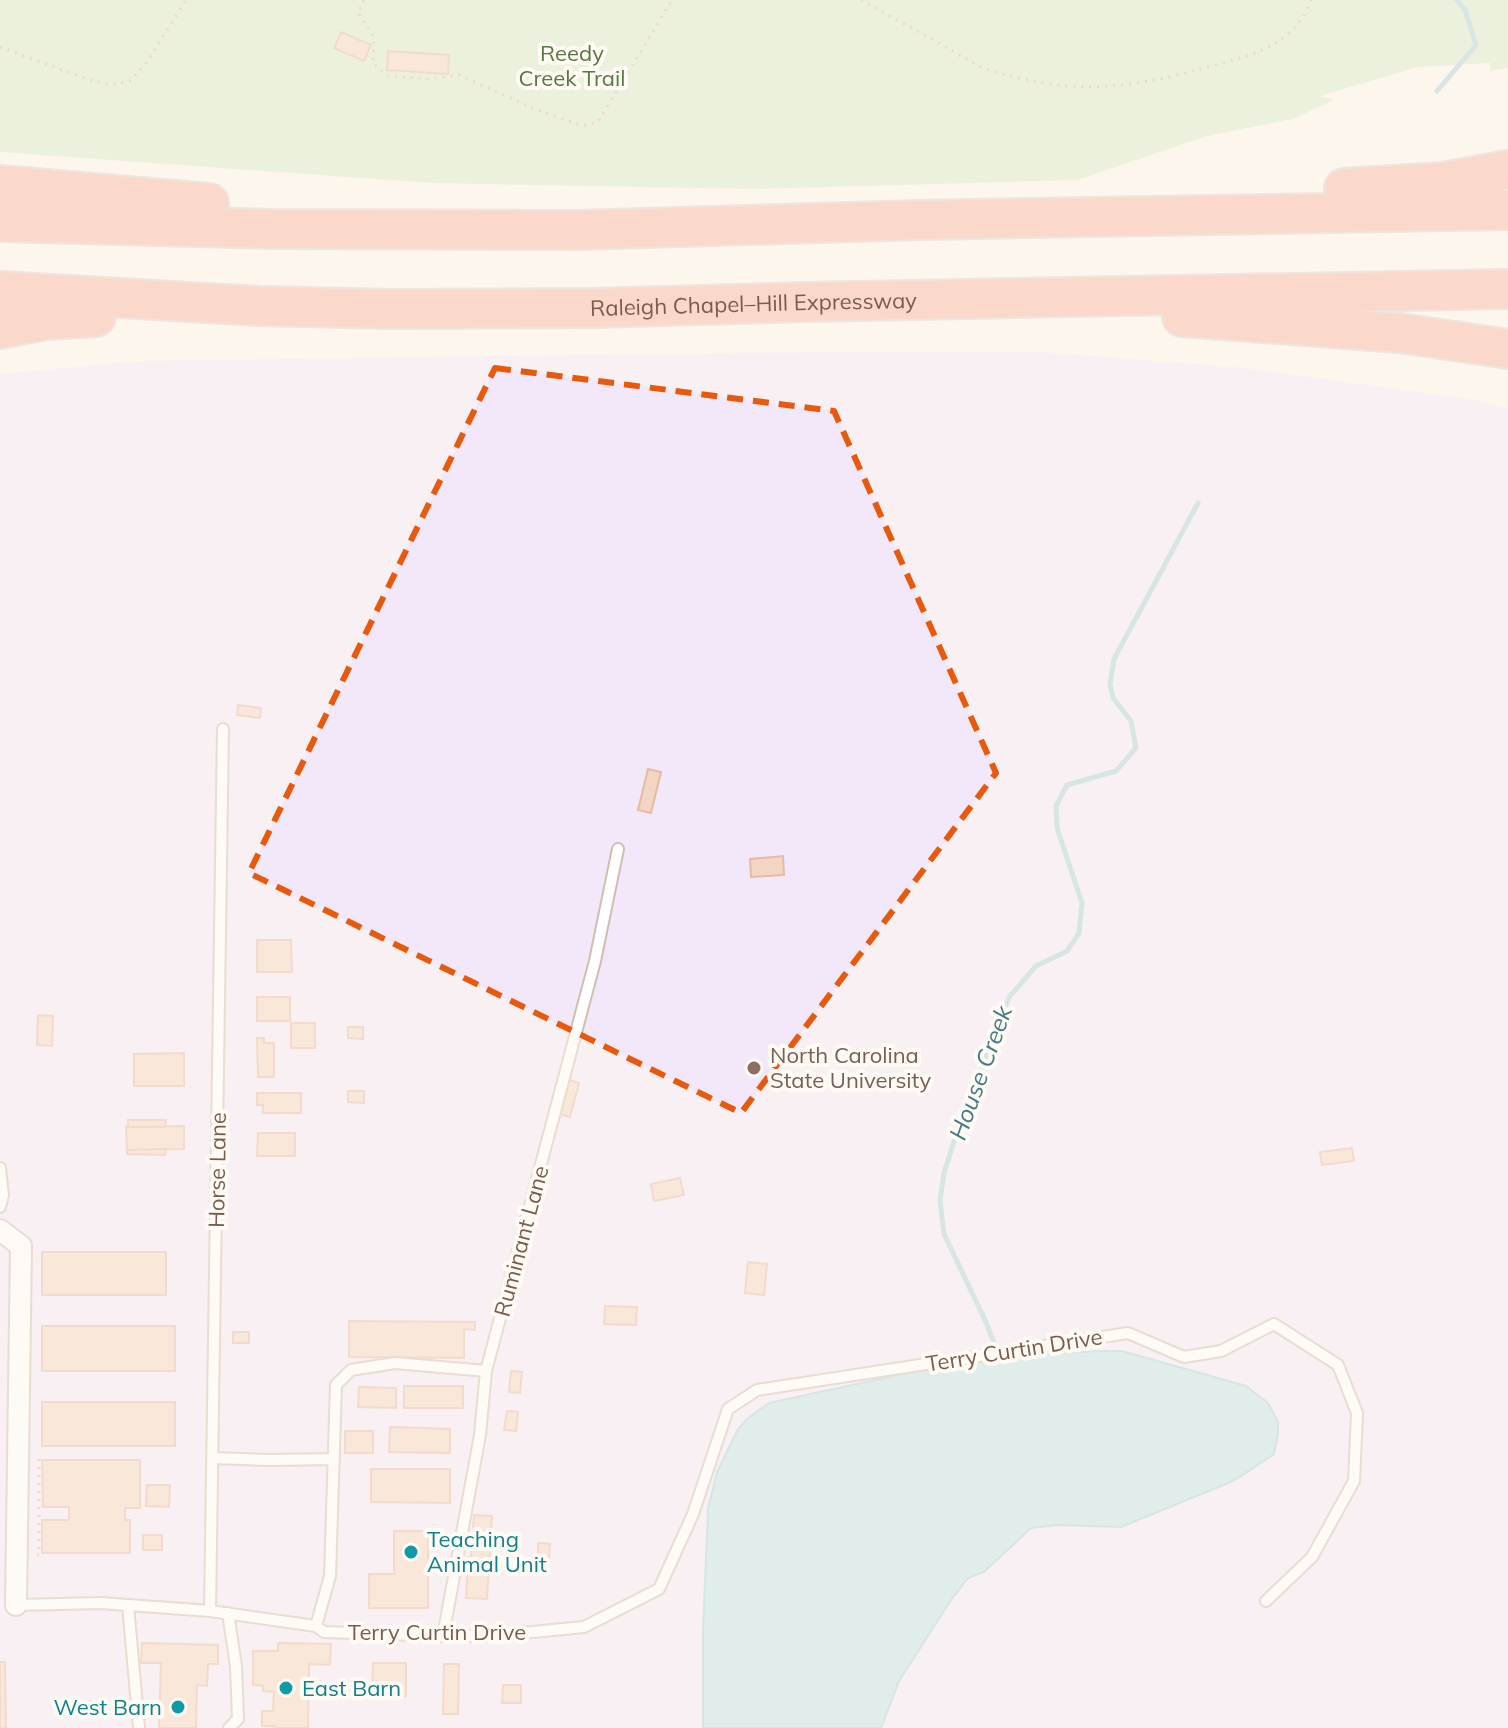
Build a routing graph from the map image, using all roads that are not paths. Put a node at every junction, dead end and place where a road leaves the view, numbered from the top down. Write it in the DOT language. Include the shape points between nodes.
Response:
graph roads {
  1 [pos="1508,170"];
  2 [pos="0,185"];
  3 [pos="1508,210"];
  4 [pos="920,220"];
  5 [pos="0,222"];
  6 [pos="579,230"];
  7 [pos="1508,289"];
  8 [pos="0,291"];
  9 [pos="988,300"];
  10 [pos="258,306"];
  11 [pos="0,329"];
  12 [pos="1508,349"];
  13 [pos="223,729"];
  14 [pos="618,849"];
  15 [pos="0,1168"];
  16 [pos="0,1207"];
  17 [pos="0,1230"];
  18 [pos="486,1371"];
  19 [pos="212,1458"];
  20 [pos="334,1459"];
  21 [pos="1266,1601"];
  22 [pos="16,1605"];
  23 [pos="128,1605"];
  24 [pos="210,1611"];
  25 [pos="228,1613"];
  26 [pos="316,1626"];
  27 [pos="443,1636"];
  28 [pos="139,1728"];
  29 [pos="229,1728"];
  1 -- 4 [label="highway" via="1444,182"];
  2 -- 6 [label="highway"];
  3 -- 4 [label="highway"];
  4 -- 6 [label="highway"];
  5 -- 6 [label="highway"];
  7 -- 9 [label="highway, Raleigh Chapel–Hill Expressway"];
  8 -- 10 [label="highway, Raleigh Chapel–Hill Expressway"];
  9 -- 10 [label="highway, Raleigh Chapel–Hill Expressway" via="578,308"];
  9 -- 12 [label="highway" via="1400,333"];
  10 -- 11 [label="highway" via="46,320"];
  13 -- 19 [label="lane, Horse Lane"];
  14 -- 18 [label="lane, Ruminant Lane" via="595,961"];
  15 -- 16 [label="lane"];
  17 -- 22 [label="street, Terry Curtin Drive" via="21,1246"];
  18 -- 20 [label="lane" via="395,1363 351,1370 336,1385"];
  18 -- 27 [label="lane, Ruminant Lane" via="480,1435"];
  19 -- 20 [label="lane"];
  19 -- 24 [label="lane, Horse Lane"];
  20 -- 26 [label="lane" via="330,1576"];
  21 -- 27 [label="lane, Terry Curtin Drive" via="1312,1557 1354,1481 1357,1413 1338,1365 1274,1324 1221,1351 1184,1357 1128,1333 757,1390 728,1409 693,1514 659,1589 584,1627"];
  22 -- 23 [label="lane, Terry Curtin Drive"];
  23 -- 24 [label="lane, Terry Curtin Drive"];
  23 -- 28 [label="lane"];
  24 -- 25 [label="lane, Terry Curtin Drive"];
  25 -- 26 [label="lane, Terry Curtin Drive"];
  25 -- 29 [label="lane" via="238,1719"];
  26 -- 27 [label="lane, Terry Curtin Drive" via="324,1632"];
}
